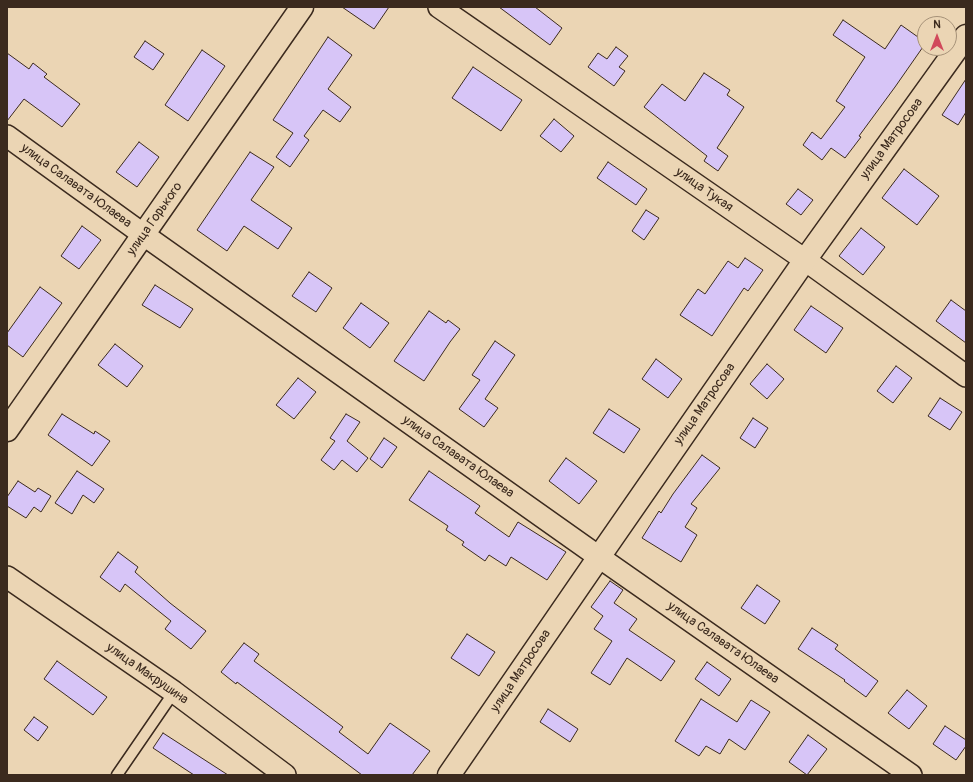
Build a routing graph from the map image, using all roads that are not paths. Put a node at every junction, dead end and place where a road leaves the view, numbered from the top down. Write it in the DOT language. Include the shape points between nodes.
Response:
graph roads {
  1 [pos="302,7"];
  2 [pos="439,7"];
  3 [pos="966,36"];
  4 [pos="7,136"];
  5 [pos="144,235"];
  6 [pos="805,260"];
  7 [pos="966,376"];
  8 [pos="7,430"];
  9 [pos="599,557"];
  10 [pos="7,577"];
  11 [pos="174,692"];
  12 [pos="117,775"];
  13 [pos="285,775"];
  14 [pos="450,775"];
  15 [pos="911,775"];
  1 -- 5 [label="street, улица Горького"];
  2 -- 6 [label="street, улица Тукая"];
  3 -- 6 [label="street, улица Матросова"];
  4 -- 5 [label="street, улица Салавата Юлаева"];
  5 -- 8 [label="street, улица Горького"];
  5 -- 9 [label="street, улица Салавата Юлаева"];
  6 -- 7 [label="street, улица Тукая"];
  6 -- 9 [label="street, улица Матросова"];
  9 -- 14 [label="street, улица Матросова"];
  9 -- 15 [label="street, улица Салавата Юлаева"];
  10 -- 11 [label="street, улица Макрушина"];
  11 -- 12 [label="lane"];
  11 -- 13 [label="street, улица Макрушина"];
}
